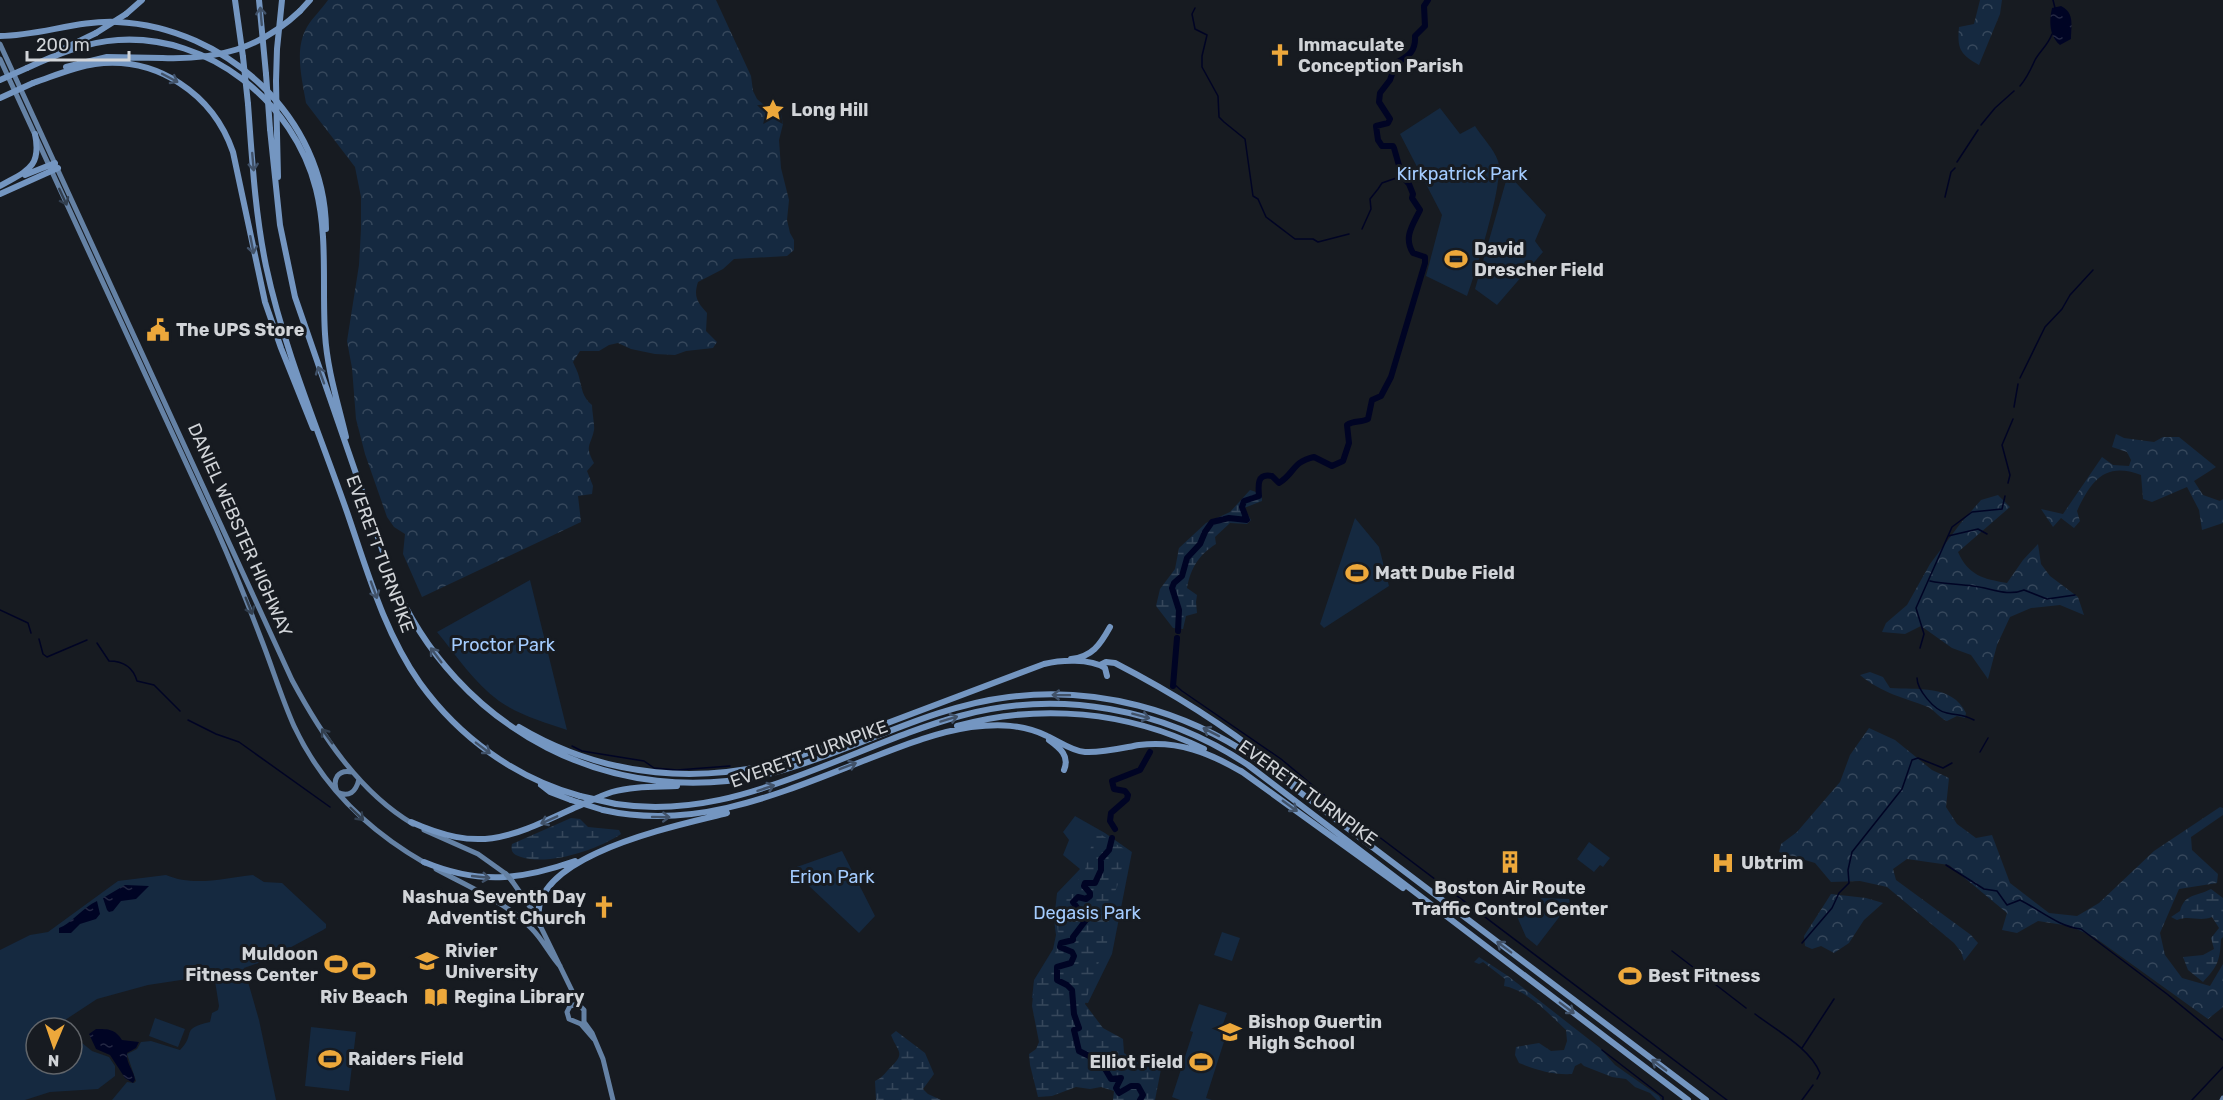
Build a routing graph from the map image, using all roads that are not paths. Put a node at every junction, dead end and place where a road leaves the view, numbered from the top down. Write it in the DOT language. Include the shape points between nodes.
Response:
graph roads {
  1 [pos="142,0"];
  2 [pos="237,0"];
  3 [pos="259,0"];
  4 [pos="282,0"];
  5 [pos="310,0"];
  6 [pos="0,36"];
  7 [pos="0,44"];
  8 [pos="0,59"];
  9 [pos="27,68"];
  10 [pos="0,80"];
  11 [pos="33,83"];
  12 [pos="0,98"];
  13 [pos="34,134"];
  14 [pos="53,167"];
  15 [pos="0,186"];
  16 [pos="0,194"];
  17 [pos="279,219"];
  18 [pos="324,283"];
  19 [pos="348,450"];
  20 [pos="341,495"];
  21 [pos="1110,627"];
  22 [pos="1051,663"];
  23 [pos="1100,665"];
  24 [pos="1107,676"];
  25 [pos="475,699"];
  26 [pos="1024,728"];
  27 [pos="918,740"];
  28 [pos="1064,770"];
  29 [pos="1242,772"];
  30 [pos="354,773"];
  31 [pos="359,779"];
  32 [pos="533,779"];
  33 [pos="813,780"];
  34 [pos="732,781"];
  35 [pos="336,792"];
  36 [pos="1330,814"];
  37 [pos="411,822"];
  38 [pos="596,853"];
  39 [pos="424,862"];
  40 [pos="540,925"];
  41 [pos="550,949"];
  42 [pos="1504,960"];
  43 [pos="570,987"];
  44 [pos="579,1005"];
  45 [pos="570,1006"];
  46 [pos="584,1016"];
  47 [pos="575,1022"];
  48 [pos="594,1039"];
  49 [pos="613,1100"];
  50 [pos="1688,1100"];
  51 [pos="1706,1100"];
  1 -- 9 [label="highway, bridge" via="96,33"];
  2 -- 20 [label="highway, EVERETT TURNPIKE, one-way, bridge" via="257,211 268,278"];
  17 -- 3 [label="highway, EVERETT TURNPIKE, one-way, bridge"];
  4 -- 17 [label="highway, bridge" via="276,81"];
  5 -- 11 [label="highway, bridge" via="271,34 237,50 200,58 119,56 88,60"];
  6 -- 18 [label="highway" via="96,22 131,23 193,41 251,75 291,118 316,164 325,211"];
  7 -- 14 [label="main road, DANIEL WEBSTER HIGHWAY"];
  8 -- 13 [label="main road, DANIEL WEBSTER HIGHWAY"];
  9 -- 10 [label="highway, bridge"];
  9 -- 18 [label="highway" via="85,45 134,40 188,50 243,80 282,118 307,162 320,210"];
  11 -- 12 [label="highway, bridge"];
  11 -- 20 [label="highway, one-way" via="83,66 132,64 177,82 214,114 235,158 272,326"];
  13 -- 14 [label="main road, DANIEL WEBSTER HIGHWAY"];
  13 -- 15 [label="highway" via="34,163"];
  14 -- 15 [label="highway"];
  14 -- 16 [label="highway"];
  30 -- 14 [label="main road, DANIEL WEBSTER HIGHWAY, one-way" via="317,723 286,668"];
  14 -- 35 [label="main road, DANIEL WEBSTER HIGHWAY, one-way" via="231,562 295,727"];
  19 -- 17 [label="highway, EVERETT TURNPIKE, one-way" via="298,309"];
  18 -- 19 [label="highway" via="328,363"];
  25 -- 19 [label="highway, EVERETT TURNPIKE, one-way" via="438,658 405,606 387,566"];
  20 -- 32 [label="highway, EVERETT TURNPIKE, one-way" via="385,618 420,683 467,735 490,754"];
  21 -- 22 [label="highway" via="1090,654"];
  22 -- 23 [label="highway"];
  22 -- 25 [label="highway" via="794,758 713,774 648,772 589,760 532,735"];
  23 -- 24 [label="highway"];
  23 -- 36 [label="highway" via="1114,663 1182,700 1254,748"];
  25 -- 34 [label="highway, EVERETT TURNPIKE" via="535,742 597,769 670,782"];
  26 -- 27 [label="highway" via="983,726"];
  26 -- 28 [label="highway" via="1047,738 1062,751 1066,760"];
  26 -- 29 [label="highway" via="1082,752 1152,744 1182,746 1215,757"];
  27 -- 29 [label="highway" via="995,717 1078,714 1128,721 1162,731 1208,750"];
  33 -- 27 [label="highway, one-way"];
  29 -- 42 [label="highway, one-way"];
  30 -- 31 [label="main road, DANIEL WEBSTER HIGHWAY"];
  30 -- 35 [label="main road" via="338,774"];
  31 -- 35 [label="main road" via="352,793"];
  31 -- 37 [label="main road, DANIEL WEBSTER HIGHWAY" via="385,805"];
  32 -- 33 [label="highway, one-way, bridge" via="550,792 603,810 657,817 701,814 749,803"];
  32 -- 42 [label="highway, EVERETT TURNPIKE, one-way, bridge" via="616,804 674,807 735,797 939,722 981,711 1043,704 1111,709 1182,730 1242,761"];
  33 -- 38 [label="highway" via="750,807"];
  36 -- 34 [label="highway, EVERETT TURNPIKE, one-way" via="1256,759 1203,728 1138,705 1071,695 1028,695 973,703 792,767"];
  34 -- 37 [label="highway, one-way" via="618,790 522,832 492,839 453,837"];
  35 -- 39 [label="main road, DANIEL WEBSTER HIGHWAY, one-way" via="373,828"];
  51 -- 36 [label="highway, EVERETT TURNPIKE, one-way"];
  37 -- 40 [label="main road, DANIEL WEBSTER HIGHWAY, bridge" via="478,854 506,874"];
  39 -- 38 [label="highway, one-way" via="462,875 500,878 540,872"];
  38 -- 40 [label="highway" via="564,872 547,890 538,907"];
  39 -- 41 [label="main road, DANIEL WEBSTER HIGHWAY" via="511,912"];
  40 -- 41 [label="main road, DANIEL WEBSTER HIGHWAY"];
  41 -- 43 [label="main road"];
  42 -- 50 [label="highway, EVERETT TURNPIKE, one-way"];
  43 -- 44 [label="main road"];
  43 -- 45 [label="main road"];
  44 -- 45 [label="main road"];
  44 -- 46 [label="main road"];
  45 -- 47 [label="main road" via="567,1016"];
  46 -- 47 [label="main road"];
  46 -- 48 [label="main road"];
  47 -- 48 [label="main road"];
  48 -- 49 [label="main road" via="604,1061"];
}
